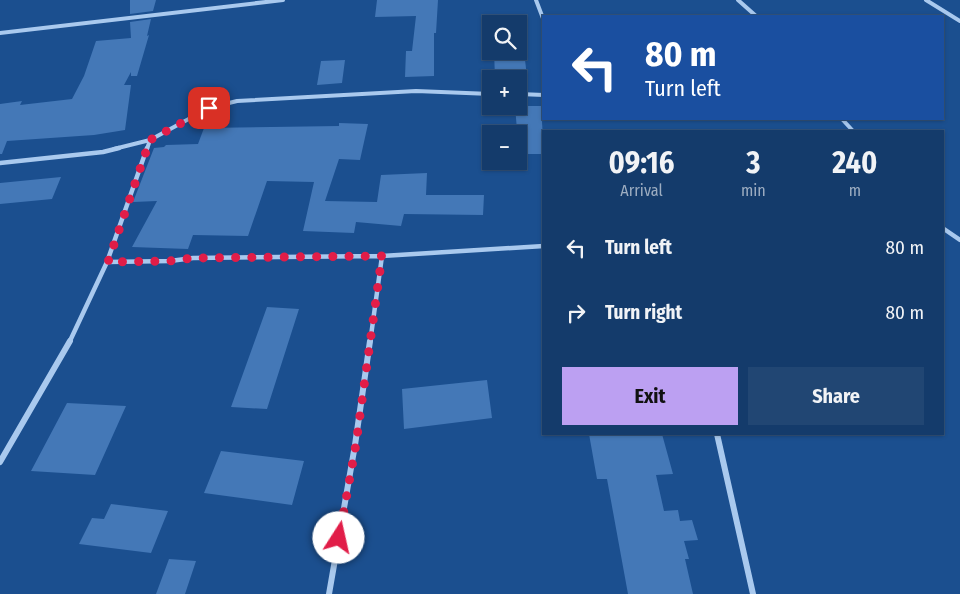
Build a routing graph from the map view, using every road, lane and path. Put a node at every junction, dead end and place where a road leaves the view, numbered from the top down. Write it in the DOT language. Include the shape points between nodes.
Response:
graph roads {
  1 [pos="283,0"];
  2 [pos="536,0"];
  3 [pos="738,0"];
  4 [pos="926,0"];
  5 [pos="755,15"];
  6 [pos="542,16"];
  7 [pos="960,21"];
  8 [pos="0,33"];
  9 [pos="482,94"];
  10 [pos="527,94"];
  11 [pos="542,95"];
  12 [pos="843,120"];
  13 [pos="852,130"];
  14 [pos="150,140"];
  15 [pos="0,163"];
  16 [pos="944,229"];
  17 [pos="960,240"];
  18 [pos="542,246"];
  19 [pos="382,256"];
  20 [pos="108,262"];
  21 [pos="717,435"];
  22 [pos="0,462"];
  23 [pos="329,594"];
  24 [pos="753,594"];
  1 -- 8 [label="street"];
  2 -- 6 [label="street"];
  3 -- 5 [label="street"];
  4 -- 7 [label="street"];
  9 -- 14 [label="street" via="416,91 237,100 209,108"];
  10 -- 11 [label="street"];
  12 -- 13 [label="street"];
  14 -- 15 [label="street" via="103,152"];
  14 -- 20 [label="street"];
  16 -- 17 [label="street"];
  18 -- 19 [label="street"];
  19 -- 20 [label="street"];
  19 -- 23 [label="street" via="356,444"];
  20 -- 22 [label="street" via="66,350"];
  21 -- 24 [label="street"];
}
